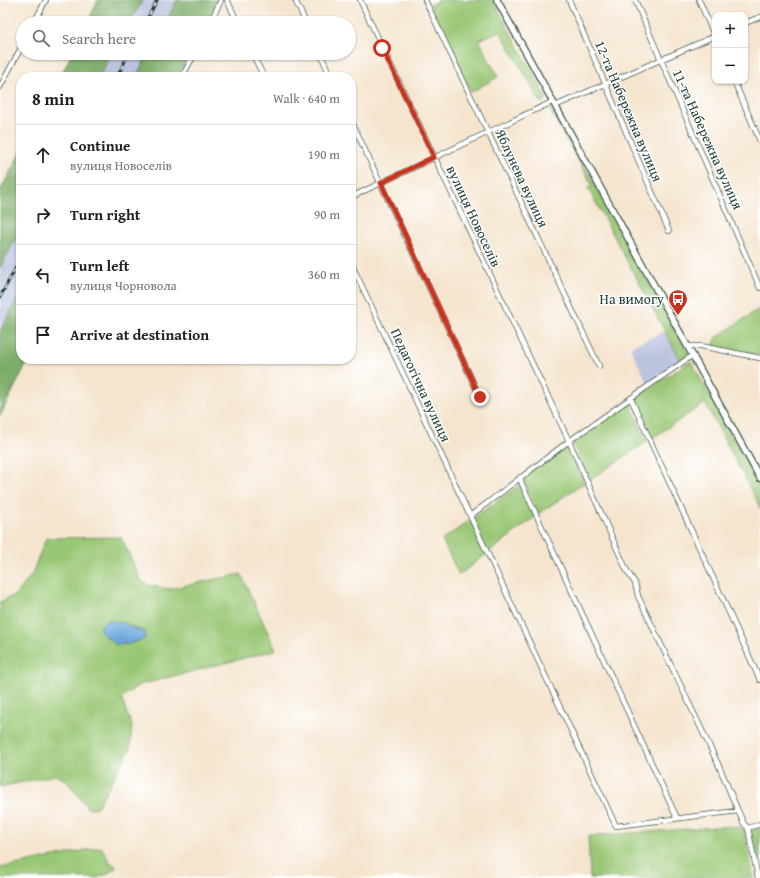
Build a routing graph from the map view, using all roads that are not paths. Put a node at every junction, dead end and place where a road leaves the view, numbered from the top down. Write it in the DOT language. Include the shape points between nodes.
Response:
graph roads {
  1 [pos="46,0"];
  2 [pos="221,0"];
  3 [pos="227,0"];
  4 [pos="295,0"];
  5 [pos="360,0"];
  6 [pos="425,0"];
  7 [pos="496,0"];
  8 [pos="569,0"];
  9 [pos="635,0"];
  10 [pos="699,0"];
  11 [pos="38,16"];
  12 [pos="213,16"];
  13 [pos="235,16"];
  14 [pos="303,16"];
  15 [pos="760,16"];
  16 [pos="748,22"];
  17 [pos="712,29"];
  18 [pos="712,37"];
  19 [pos="16,57"];
  20 [pos="191,60"];
  21 [pos="256,60"];
  22 [pos="323,60"];
  23 [pos="661,60"];
  24 [pos="185,72"];
  25 [pos="262,72"];
  26 [pos="329,72"];
  27 [pos="605,84"];
  28 [pos="735,84"];
  29 [pos="0,87"];
  30 [pos="554,104"];
  31 [pos="356,130"];
  32 [pos="488,132"];
  33 [pos="760,141"];
  34 [pos="434,157"];
  35 [pos="381,183"];
  36 [pos="356,195"];
  37 [pos="669,231"];
  38 [pos="356,274"];
  39 [pos="760,288"];
  40 [pos="688,346"];
  41 [pos="693,355"];
  42 [pos="760,358"];
  43 [pos="598,366"];
  44 [pos="480,397"];
  45 [pos="631,399"];
  46 [pos="569,441"];
  47 [pos="520,477"];
  48 [pos="760,478"];
  49 [pos="470,516"];
  50 [pos="760,680"];
  51 [pos="738,810"];
  52 [pos="677,818"];
  53 [pos="760,824"];
  54 [pos="748,828"];
  55 [pos="758,878"];
  1 -- 11 [label="street"];
  2 -- 12 [label="street"];
  3 -- 13 [label="street"];
  4 -- 14 [label="street"];
  5 -- 34 [label="street, вулиця Новоселів"];
  6 -- 32 [label="street, Яблунева вулиця"];
  7 -- 30 [label="street"];
  8 -- 27 [label="street, 12-та Набережна вулиця"];
  9 -- 23 [label="street, 11-та Набережна вулиця"];
  10 -- 17 [label="street"];
  15 -- 16 [label="street"];
  18 -- 23 [label="street"];
  19 -- 29 [label="street"];
  20 -- 24 [label="street"];
  21 -- 25 [label="street"];
  22 -- 26 [label="street"];
  23 -- 27 [label="street"];
  23 -- 39 [label="street, 11-та Набережна вулиця"];
  27 -- 30 [label="street"];
  27 -- 37 [label="street, 12-та Набережна вулиця"];
  28 -- 33 [label="street"];
  30 -- 32 [label="street"];
  30 -- 40 [label="street"];
  31 -- 35 [label="street"];
  32 -- 34 [label="street"];
  32 -- 43 [label="street, Яблунева вулиця"];
  34 -- 35 [label="street"];
  34 -- 46 [label="street, вулиця Новоселів"];
  35 -- 36 [label="street"];
  35 -- 44 [label="street"];
  38 -- 49 [label="street, Педагогічна вулиця"];
  40 -- 41 [label="street"];
  40 -- 42 [label="street" via="701,346"];
  41 -- 45 [label="street"];
  41 -- 48 [label="street"];
  45 -- 46 [label="street"];
  45 -- 50 [label="street"];
  46 -- 47 [label="street"];
  46 -- 51 [label="street, вулиця Новоселів"];
  47 -- 49 [label="street"];
  47 -- 52 [label="street"];
  49 -- 52 [label="street, Педагогічна вулиця" via="616,826"];
  51 -- 52 [label="street"];
  51 -- 54 [label="street, вулиця Новоселів"];
  53 -- 54 [label="street"];
  54 -- 55 [label="street, вулиця Новоселів"];
}
